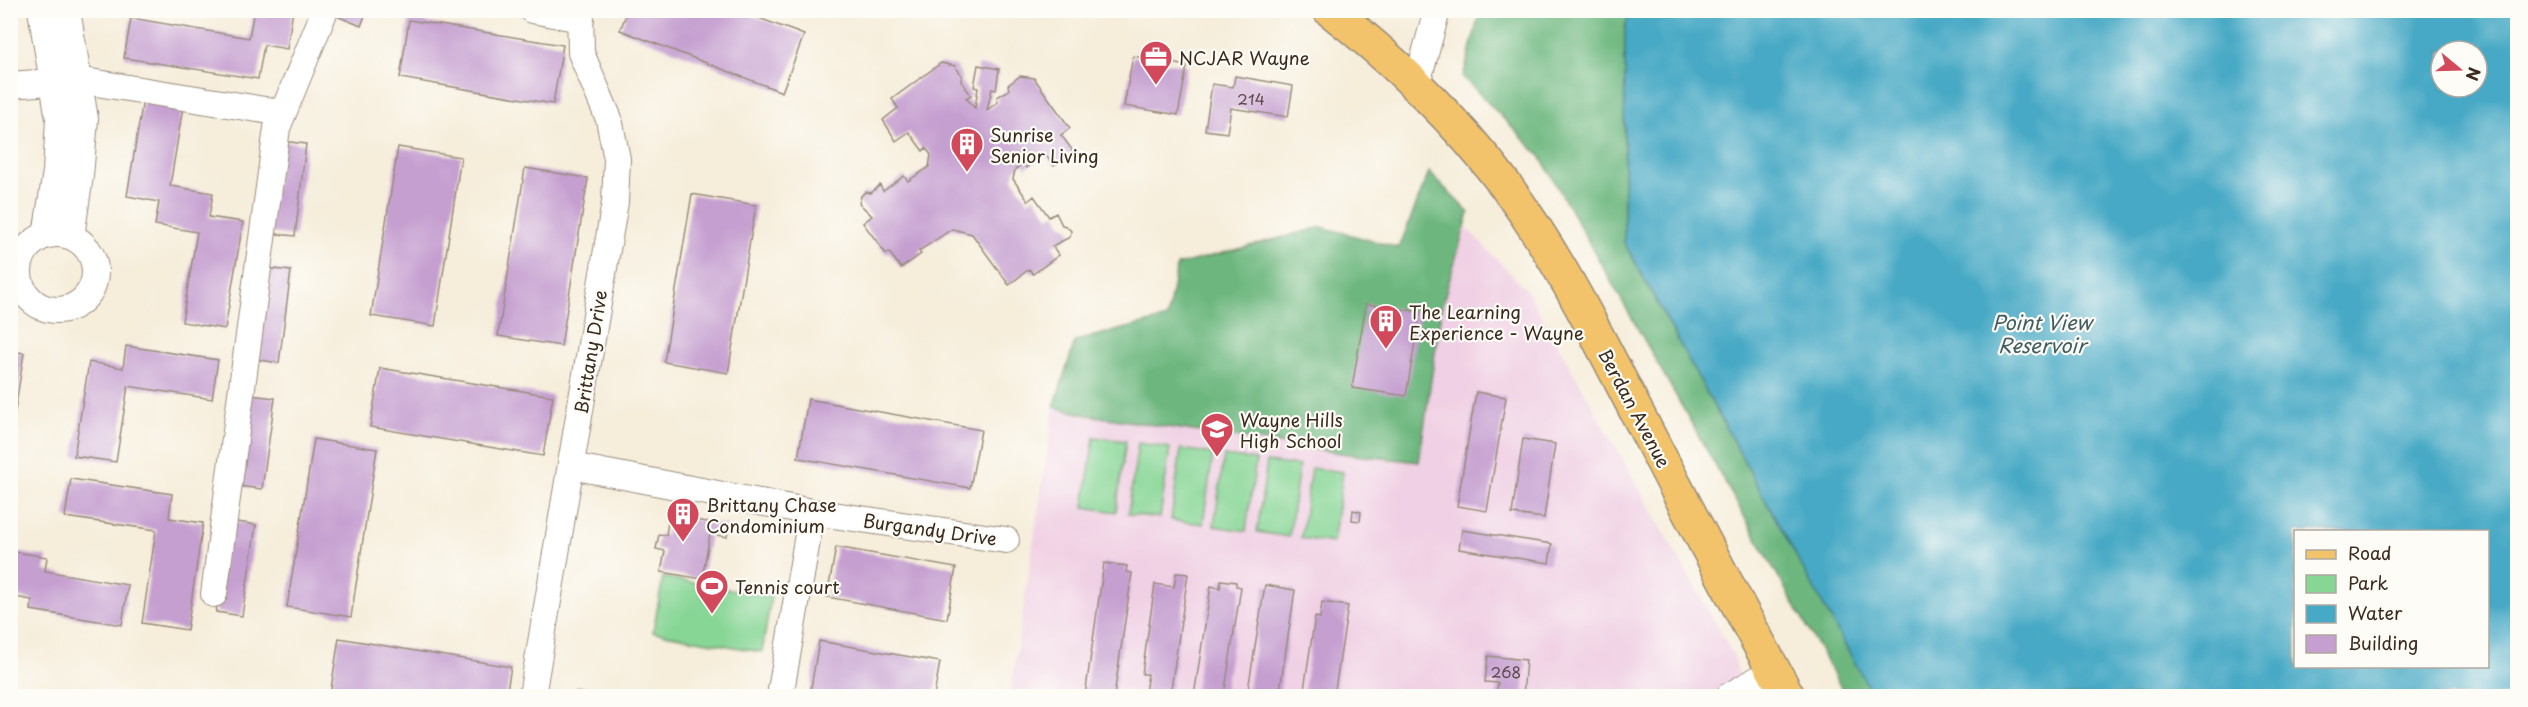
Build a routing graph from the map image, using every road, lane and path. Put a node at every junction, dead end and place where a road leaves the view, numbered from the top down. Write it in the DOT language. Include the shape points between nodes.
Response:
graph roads {
  1 [pos="41,10"];
  2 [pos="67,10"];
  3 [pos="326,10"];
  4 [pos="532,10"];
  5 [pos="1330,10"];
  6 [pos="1437,10"];
  7 [pos="580,15"];
  8 [pos="78,80"];
  9 [pos="52,82"];
  10 [pos="10,85"];
  11 [pos="1416,87"];
  12 [pos="283,113"];
  13 [pos="571,465"];
  14 [pos="812,512"];
  15 [pos="1006,540"];
  16 [pos="214,594"];
  17 [pos="1781,683"];
  18 [pos="532,696"];
  19 [pos="780,696"];
  20 [pos="1729,696"];
  1 -- 9 [label="street"];
  2 -- 8 [label="street"];
  3 -- 12 [label="street"];
  4 -- 7 [label="street"];
  5 -- 11 [label="main road, Berdan Avenue" via="1393,62"];
  6 -- 11 [label="street"];
  7 -- 13 [label="street, Brittany Drive" via="581,53 609,119 617,159 615,202"];
  8 -- 9 [label="street"];
  8 -- 9 [label="street" via="85,119 80,176 58,235 59,119"];
  8 -- 12 [label="street"];
  9 -- 10 [label="street"];
  11 -- 17 [label="main road, Berdan Avenue" via="1473,145 1540,236"];
  12 -- 16 [label="street"];
  13 -- 14 [label="street, Burgandy Drive"];
  13 -- 18 [label="street, Brittany Drive"];
  14 -- 15 [label="street, Burgandy Drive"];
  14 -- 19 [label="street"];
  17 -- 20 [label="street"];
}
